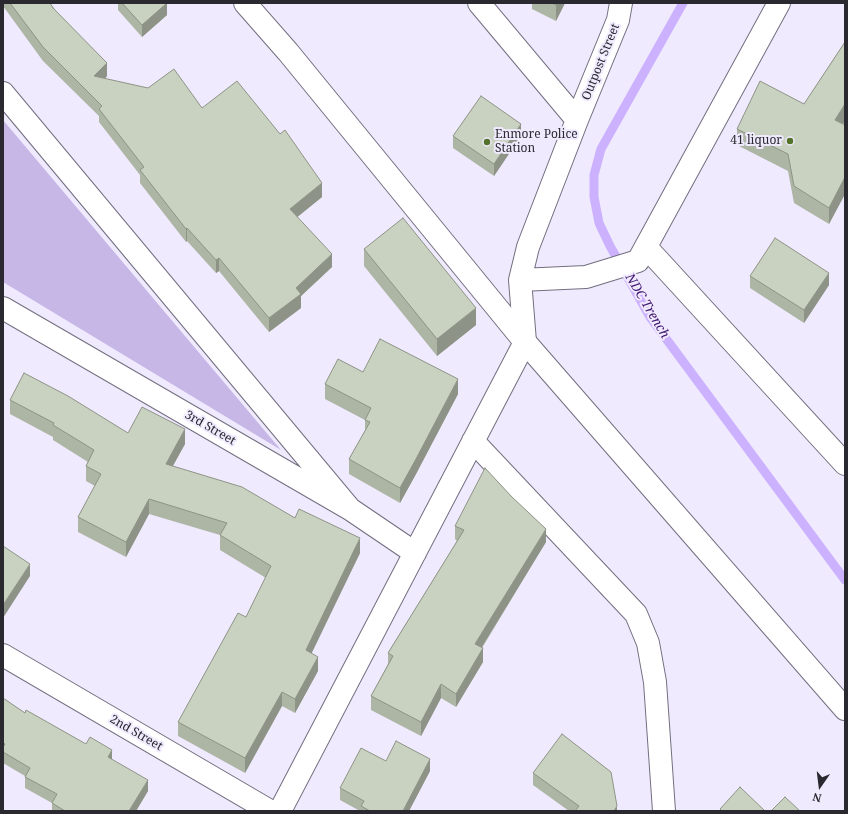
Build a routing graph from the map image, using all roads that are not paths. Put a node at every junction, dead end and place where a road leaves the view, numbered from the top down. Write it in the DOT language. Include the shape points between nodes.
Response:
graph roads {
  1 [pos="245,3"];
  2 [pos="479,3"];
  3 [pos="621,3"];
  4 [pos="779,3"];
  5 [pos="3,94"];
  6 [pos="577,120"];
  7 [pos="642,254"];
  8 [pos="520,280"];
  9 [pos="3,308"];
  10 [pos="525,342"];
  11 [pos="473,441"];
  12 [pos="845,464"];
  13 [pos="350,509"];
  14 [pos="414,553"];
  15 [pos="3,655"];
  16 [pos="845,709"];
  17 [pos="270,811"];
  18 [pos="280,811"];
  19 [pos="664,811"];
  1 -- 10 [label="street"];
  2 -- 6 [label="street"];
  3 -- 6 [label="street, Outpost Street" via="618,20"];
  4 -- 7 [label="street"];
  5 -- 13 [label="street"];
  6 -- 8 [label="street, Outpost Street" via="528,247"];
  7 -- 8 [label="street" via="586,277"];
  7 -- 12 [label="street"];
  8 -- 10 [label="street, Outpost Street"];
  9 -- 13 [label="street, 3rd Street"];
  10 -- 11 [label="street"];
  10 -- 16 [label="street"];
  11 -- 14 [label="street"];
  11 -- 19 [label="street" via="636,614 648,643 655,682"];
  13 -- 14 [label="street, 3rd Street"];
  14 -- 18 [label="street"];
  15 -- 17 [label="street, 2nd Street"];
}
